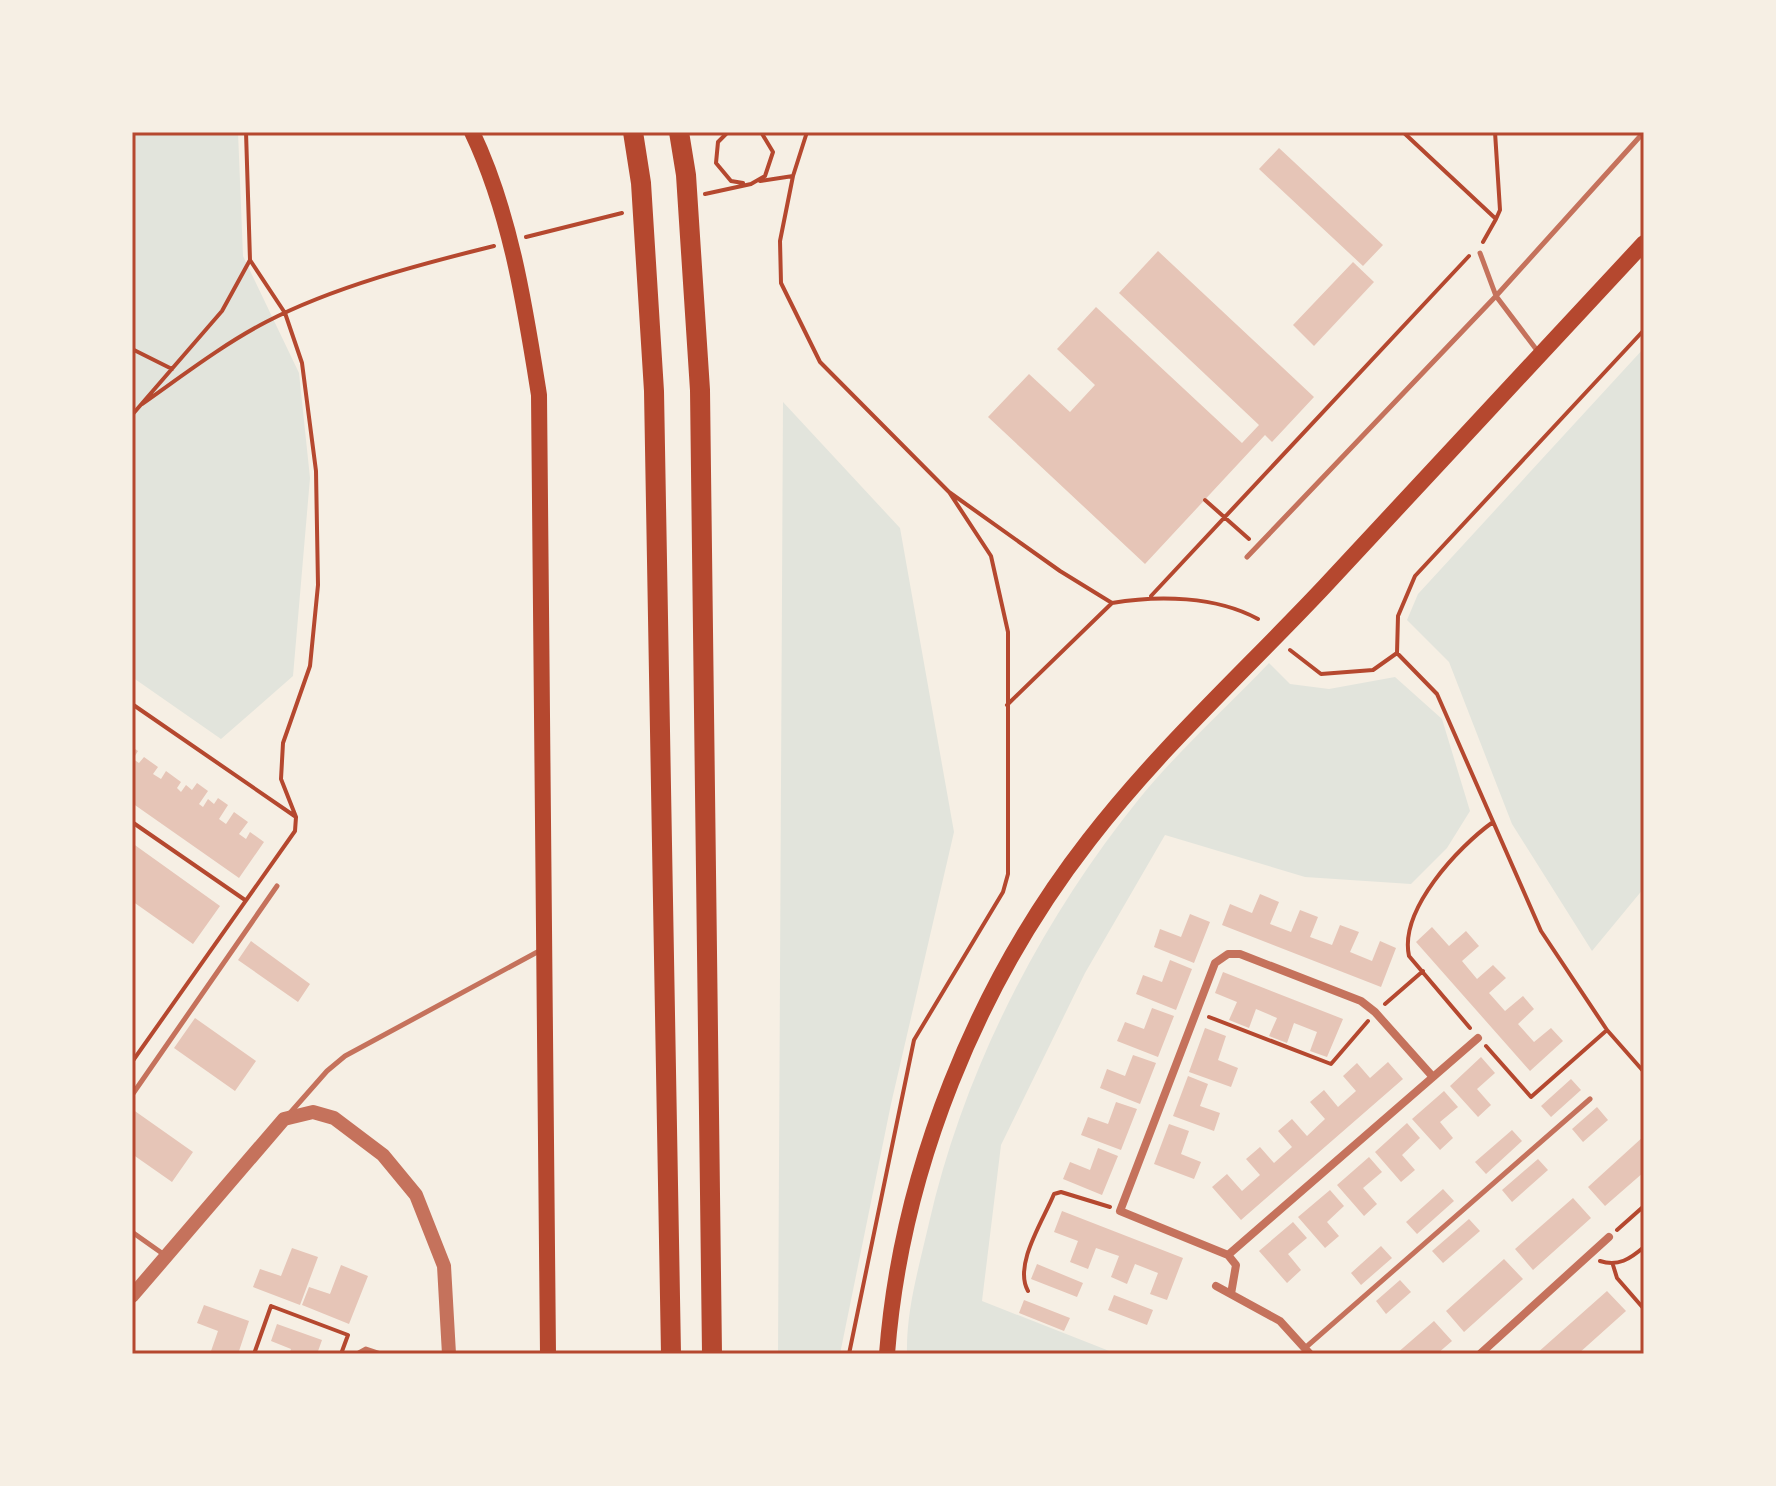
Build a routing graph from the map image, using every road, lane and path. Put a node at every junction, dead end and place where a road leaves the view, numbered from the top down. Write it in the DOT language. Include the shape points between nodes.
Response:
graph roads {
  1 [pos="246,132"];
  2 [pos="472,132"];
  3 [pos="633,132"];
  4 [pos="679,132"];
  5 [pos="728,132"];
  6 [pos="761,132"];
  7 [pos="1403,132"];
  8 [pos="1495,132"];
  9 [pos="1644,132"];
  10 [pos="806,133"];
  11 [pos="793,176"];
  12 [pos="695,196"];
  13 [pos="624,213"];
  14 [pos="1496,219"];
  15 [pos="520,239"];
  16 [pos="505,243"];
  17 [pos="1644,243"];
  18 [pos="1480,253"];
  19 [pos="250,260"];
  20 [pos="1496,296"];
  21 [pos="285,313"];
  22 [pos="1644,330"];
  23 [pos="132,349"];
  24 [pos="1540,354"];
  25 [pos="172,369"];
  26 [pos="142,404"];
  27 [pos="132,415"];
  28 [pos="949,492"];
  29 [pos="1205,500"];
  30 [pos="1223,516"];
  31 [pos="1257,546"];
  32 [pos="1247,557"];
  33 [pos="1151,596"];
  34 [pos="1112,603"];
  35 [pos="1258,619"];
  36 [pos="1290,650"];
  37 [pos="1397,653"];
  38 [pos="132,704"];
  39 [pos="1006,706"];
  40 [pos="296,817"];
  41 [pos="132,822"];
  42 [pos="1493,822"];
  43 [pos="277,886"];
  44 [pos="245,900"];
  45 [pos="543,949"];
  46 [pos="1423,971"];
  47 [pos="1196,1012"];
  48 [pos="1375,1012"];
  49 [pos="1607,1030"];
  50 [pos="1478,1038"];
  51 [pos="132,1062"];
  52 [pos="1644,1072"];
  53 [pos="1433,1077"];
  54 [pos="132,1095"];
  55 [pos="1590,1099"];
  56 [pos="284,1119"];
  57 [pos="1644,1206"];
  58 [pos="1120,1211"];
  59 [pos="132,1232"];
  60 [pos="1609,1237"];
  61 [pos="1644,1247"];
  62 [pos="1590,1254"];
  63 [pos="1228,1255"];
  64 [pos="167,1256"];
  65 [pos="1613,1265"];
  66 [pos="1216,1286"];
  67 [pos="1028,1291"];
  68 [pos="1231,1294"];
  69 [pos="132,1296"];
  70 [pos="1644,1309"];
  71 [pos="1307,1351"];
  72 [pos="254,1354"];
  73 [pos="341,1354"];
  74 [pos="357,1354"];
  75 [pos="381,1354"];
  76 [pos="449,1354"];
  77 [pos="548,1354"];
  78 [pos="671,1354"];
  79 [pos="712,1354"];
  80 [pos="849,1354"];
  81 [pos="887,1354"];
  82 [pos="1480,1354"];
  1 -- 19 [label="path"];
  2 -- 45 [label="main road" via="525,300 539,395"];
  3 -- 78 [label="highway" via="654,391"];
  4 -- 79 [label="highway" via="700,390"];
  5 -- 11 [label="path" via="715,152 720,172 731,181"];
  6 -- 12 [label="path" via="773,152 765,176"];
  7 -- 14 [label="path"];
  8 -- 14 [label="path" via="1500,210"];
  9 -- 20 [label="lane"];
  10 -- 11 [label="path"];
  11 -- 28 [label="path" via="780,241 781,283 820,362"];
  13 -- 15 [label="path"];
  14 -- 30 [label="path" via="1477,248"];
  16 -- 21 [label="path"];
  17 -- 24 [label="main road"];
  18 -- 20 [label="lane"];
  19 -- 21 [label="path"];
  19 -- 25 [label="path" via="222,311"];
  20 -- 24 [label="lane"];
  20 -- 31 [label="lane"];
  21 -- 26 [label="path"];
  21 -- 40 [label="path" via="302,363 316,471 318,585 310,666 283,743 281,779"];
  22 -- 37 [label="path" via="1415,576 1398,616"];
  23 -- 25 [label="path"];
  24 -- 81 [label="main road" via="1167,747 1049,897 981,1018 941,1114 901,1253"];
  25 -- 26 [label="path"];
  26 -- 27 [label="path"];
  28 -- 34 [label="path"];
  28 -- 39 [label="path" via="991,556 1008,632"];
  29 -- 30 [label="path"];
  30 -- 31 [label="path"];
  30 -- 33 [label="path"];
  31 -- 32 [label="lane"];
  33 -- 34 [label="path"];
  33 -- 35 [label="path" via="1239,609"];
  34 -- 39 [label="path"];
  36 -- 37 [label="path" via="1321,674 1373,670"];
  37 -- 42 [label="path" via="1437,694"];
  38 -- 40 [label="path"];
  39 -- 80 [label="path" via="1008,874 1003,892 914,1040"];
  40 -- 44 [label="path" via="295,831"];
  41 -- 44 [label="path"];
  42 -- 46 [label="path" via="1456,856 1422,899 1406,944"];
  42 -- 49 [label="path" via="1541,931"];
  43 -- 54 [label="lane"];
  44 -- 51 [label="path"];
  45 -- 56 [label="lane" via="345,1056"];
  45 -- 77 [label="main road"];
  46 -- 48 [label="path"];
  46 -- 50 [label="path"];
  47 -- 48 [label="path" via="1331,1064"];
  47 -- 48 [label="street" via="1215,963 1234,953 1361,1001"];
  47 -- 58 [label="street"];
  48 -- 53 [label="street"];
  49 -- 50 [label="path" via="1531,1097"];
  49 -- 52 [label="path"];
  50 -- 53 [label="street"];
  53 -- 63 [label="street"];
  55 -- 71 [label="lane"];
  56 -- 64 [label="street"];
  56 -- 76 [label="street" via="313,1112 334,1118 383,1155 416,1195 444,1266"];
  57 -- 60 [label="path"];
  58 -- 63 [label="street"];
  58 -- 67 [label="path" via="1054,1194 1026,1263 1023,1281"];
  59 -- 64 [label="lane"];
  60 -- 62 [label="street"];
  61 -- 65 [label="path"];
  62 -- 65 [label="path"];
  62 -- 82 [label="street"];
  63 -- 68 [label="street" via="1236,1265"];
  64 -- 69 [label="street"];
  65 -- 70 [label="path" via="1617,1278"];
  66 -- 68 [label="street"];
  68 -- 71 [label="street" via="1280,1321"];
  72 -- 73 [label="path" via="271,1306 348,1335"];
  74 -- 75 [label="lane" via="366,1349"];
}
